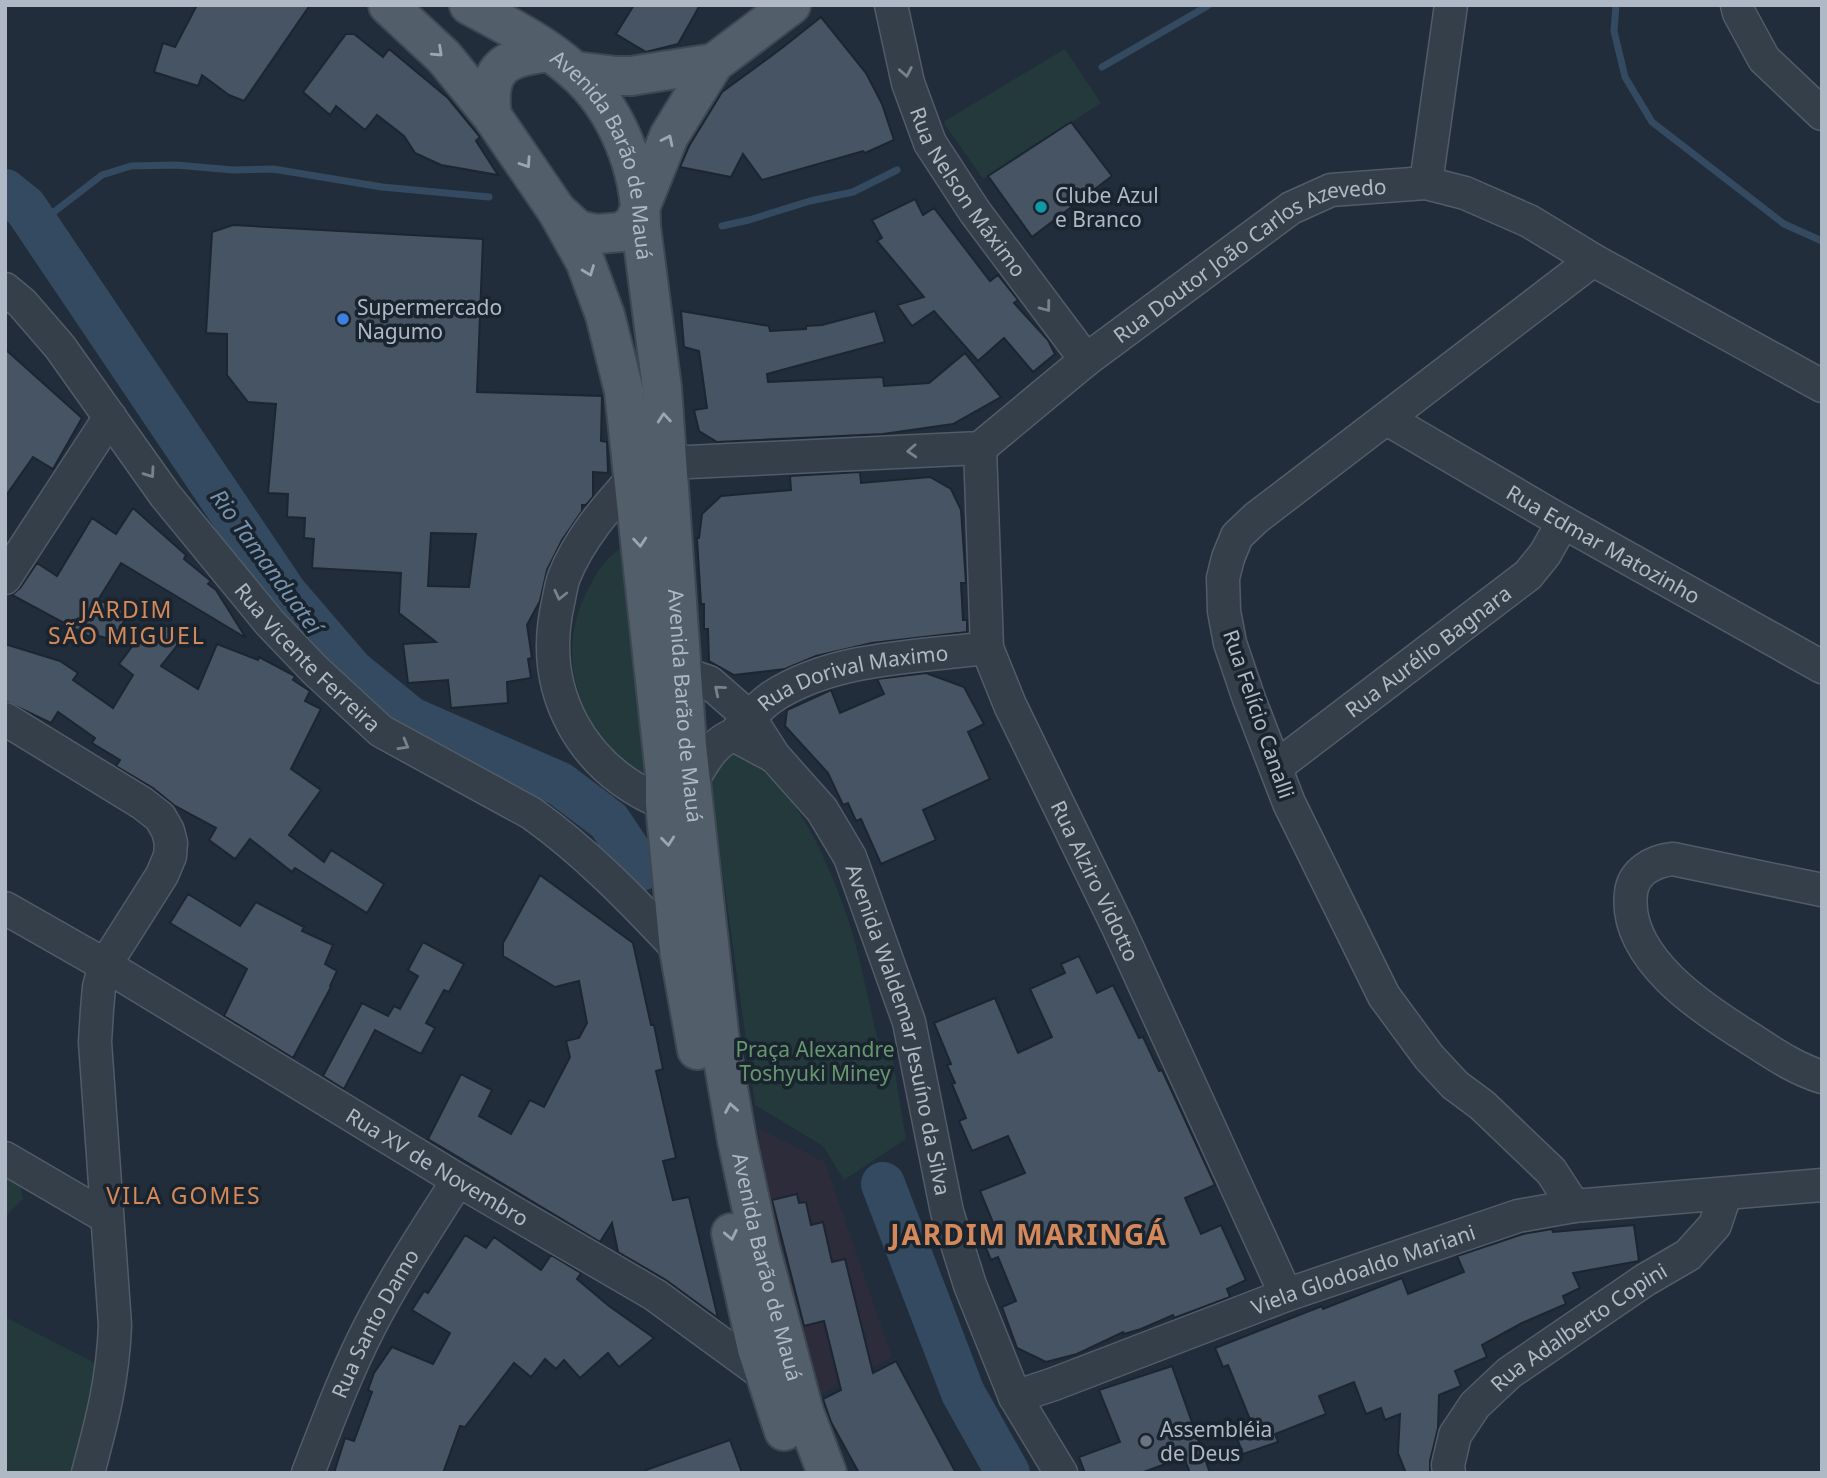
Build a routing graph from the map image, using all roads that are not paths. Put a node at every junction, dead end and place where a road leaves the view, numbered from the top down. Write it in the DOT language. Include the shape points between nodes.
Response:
graph roads {
  1 [pos="388,5"];
  2 [pos="469,5"];
  3 [pos="791,5"];
  4 [pos="891,5"];
  5 [pos="1451,5"];
  6 [pos="1737,5"];
  7 [pos="563,61"];
  8 [pos="714,63"];
  9 [pos="1822,114"];
  10 [pos="492,116"];
  11 [pos="1426,183"];
  12 [pos="641,203"];
  13 [pos="556,211"];
  14 [pos="1593,260"];
  15 [pos="5,289"];
  16 [pos="1086,360"];
  17 [pos="1822,386"];
  18 [pos="110,417"];
  19 [pos="1387,419"];
  20 [pos="980,447"];
  21 [pos="651,470"];
  22 [pos="1563,522"];
  23 [pos="5,578"];
  24 [pos="987,648"];
  25 [pos="1822,667"];
  26 [pos="683,673"];
  27 [pos="5,719"];
  28 [pos="741,726"];
  29 [pos="1276,767"];
  30 [pos="678,793"];
  31 [pos="1822,890"];
  32 [pos="5,908"];
  33 [pos="679,950"];
  34 [pos="105,964"];
  35 [pos="1822,1077"];
  36 [pos="5,1158"];
  37 [pos="458,1180"];
  38 [pos="1822,1185"];
  39 [pos="1725,1195"];
  40 [pos="1574,1206"];
  41 [pos="106,1217"];
  42 [pos="1286,1295"];
  43 [pos="766,1376"];
  44 [pos="1014,1397"];
  45 [pos="88,1473"];
  46 [pos="308,1473"];
  47 [pos="799,1473"];
  48 [pos="827,1473"];
  49 [pos="1061,1473"];
  50 [pos="1449,1473"];
  1 -- 10 [label="main road, Avenida Barão de Mauá, one-way" via="444,57"];
  2 -- 7 [label="main road, Avenida Barão de Mauá"];
  3 -- 8 [label="main road"];
  4 -- 16 [label="street, Rua Nelson Máximo, one-way" via="908,83 930,142 975,212"];
  5 -- 11 [label="street"];
  6 -- 9 [label="street" via="1764,59"];
  7 -- 8 [label="main road" via="616,76"];
  7 -- 10 [label="main road" via="515,58 503,65 496,73 490,99"];
  7 -- 12 [label="main road, Avenida Barão de Mauá" via="602,104 619,131 633,163"];
  12 -- 8 [label="main road, one-way" via="670,136"];
  10 -- 13 [label="main road, Avenida Barão de Mauá, one-way"];
  11 -- 14 [label="street, Rua Doutor João Carlos Azevedo" via="1465,193 1529,221"];
  11 -- 16 [label="street, Rua Doutor João Carlos Azevedo" via="1331,190 1292,208"];
  12 -- 13 [label="main road" via="634,223 612,234 578,230"];
  21 -- 12 [label="main road, Avenida Barão de Mauá, one-way" via="662,388"];
  13 -- 21 [label="main road, Avenida Barão de Mauá, one-way" via="585,261 605,315"];
  14 -- 17 [label="street, Rua Doutor João Carlos Azevedo"];
  14 -- 19 [label="street, Rua Felício Canalli"];
  15 -- 18 [label="street, Rua Vicente Ferreira" via="60,347"];
  16 -- 20 [label="street, Rua Doutor João Carlos Azevedo"];
  18 -- 23 [label="street"];
  18 -- 33 [label="street, Rua Vicente Ferreira, one-way" via="165,495 270,623 363,716 381,731 542,821 629,896"];
  19 -- 22 [label="street, Rua Edmar Matozinho"];
  19 -- 29 [label="street, Rua Felício Canalli" via="1256,518 1237,537 1228,558 1223,578 1230,643"];
  20 -- 21 [label="street, one-way"];
  20 -- 24 [label="street, Rua Alziro Vidotto"];
  21 -- 26 [label="main road, Avenida Barão de Mauá"];
  21 -- 30 [label="main road, Avenida Barão de Mauá, one-way" via="665,774"];
  21 -- 30 [label="street, one-way" via="583,539 564,577 552,628 554,661 569,720 589,750 631,787"];
  22 -- 25 [label="street, Rua Edmar Matozinho"];
  22 -- 29 [label="street, Rua Aurélio Bagnara" via="1528,575"];
  24 -- 28 [label="street, Rua Dorival Maximo" via="867,663 808,678 771,698"];
  24 -- 42 [label="street, Rua Alziro Vidotto"];
  28 -- 26 [label="street, Avenida Waldemar Jesuíno da Silva, one-way" via="709,682"];
  26 -- 30 [label="main road, Avenida Barão de Mauá"];
  27 -- 34 [label="street" via="142,803 160,817 168,831 170,856 162,875"];
  28 -- 30 [label="street, Rua Dorival Maximo" via="718,743"];
  28 -- 44 [label="street, Avenida Waldemar Jesuíno da Silva" via="807,792 850,857 909,1022 947,1212"];
  29 -- 40 [label="street, Rua Felício Canalli" via="1289,803 1384,996 1429,1057 1532,1151"];
  30 -- 33 [label="main road, Avenida Barão de Mauá, one-way"];
  48 -- 30 [label="main road, Avenida Barão de Mauá, one-way" via="804,1412 760,1247 737,1140"];
  31 -- 35 [label="street" via="1673,859 1657,861 1643,871 1632,886 1629,906 1647,952 1692,1000 1801,1070"];
  32 -- 34 [label="street, Rua XV de Novembro"];
  33 -- 43 [label="main road, Avenida Barão de Mauá, one-way" via="713,1151"];
  34 -- 37 [label="street, Rua XV de Novembro"];
  34 -- 41 [label="street" via="95,1042"];
  36 -- 41 [label="street"];
  37 -- 43 [label="street, Rua XV de Novembro" via="655,1295"];
  37 -- 46 [label="street, Rua Santo Damo" via="369,1329"];
  38 -- 39 [label="street, Viela Glodoaldo Mariani"];
  39 -- 40 [label="street, Viela Glodoaldo Mariani"];
  39 -- 50 [label="street, Rua Adalberto Copini" via="1715,1225 1689,1255 1509,1373 1475,1405 1455,1435"];
  40 -- 42 [label="street, Viela Glodoaldo Mariani" via="1518,1216"];
  41 -- 45 [label="street" via="114,1360"];
  42 -- 44 [label="street, Viela Glodoaldo Mariani"];
  43 -- 47 [label="main road, Avenida Barão de Mauá"];
  44 -- 49 [label="street, Avenida Waldemar Jesuíno da Silva"];
}
